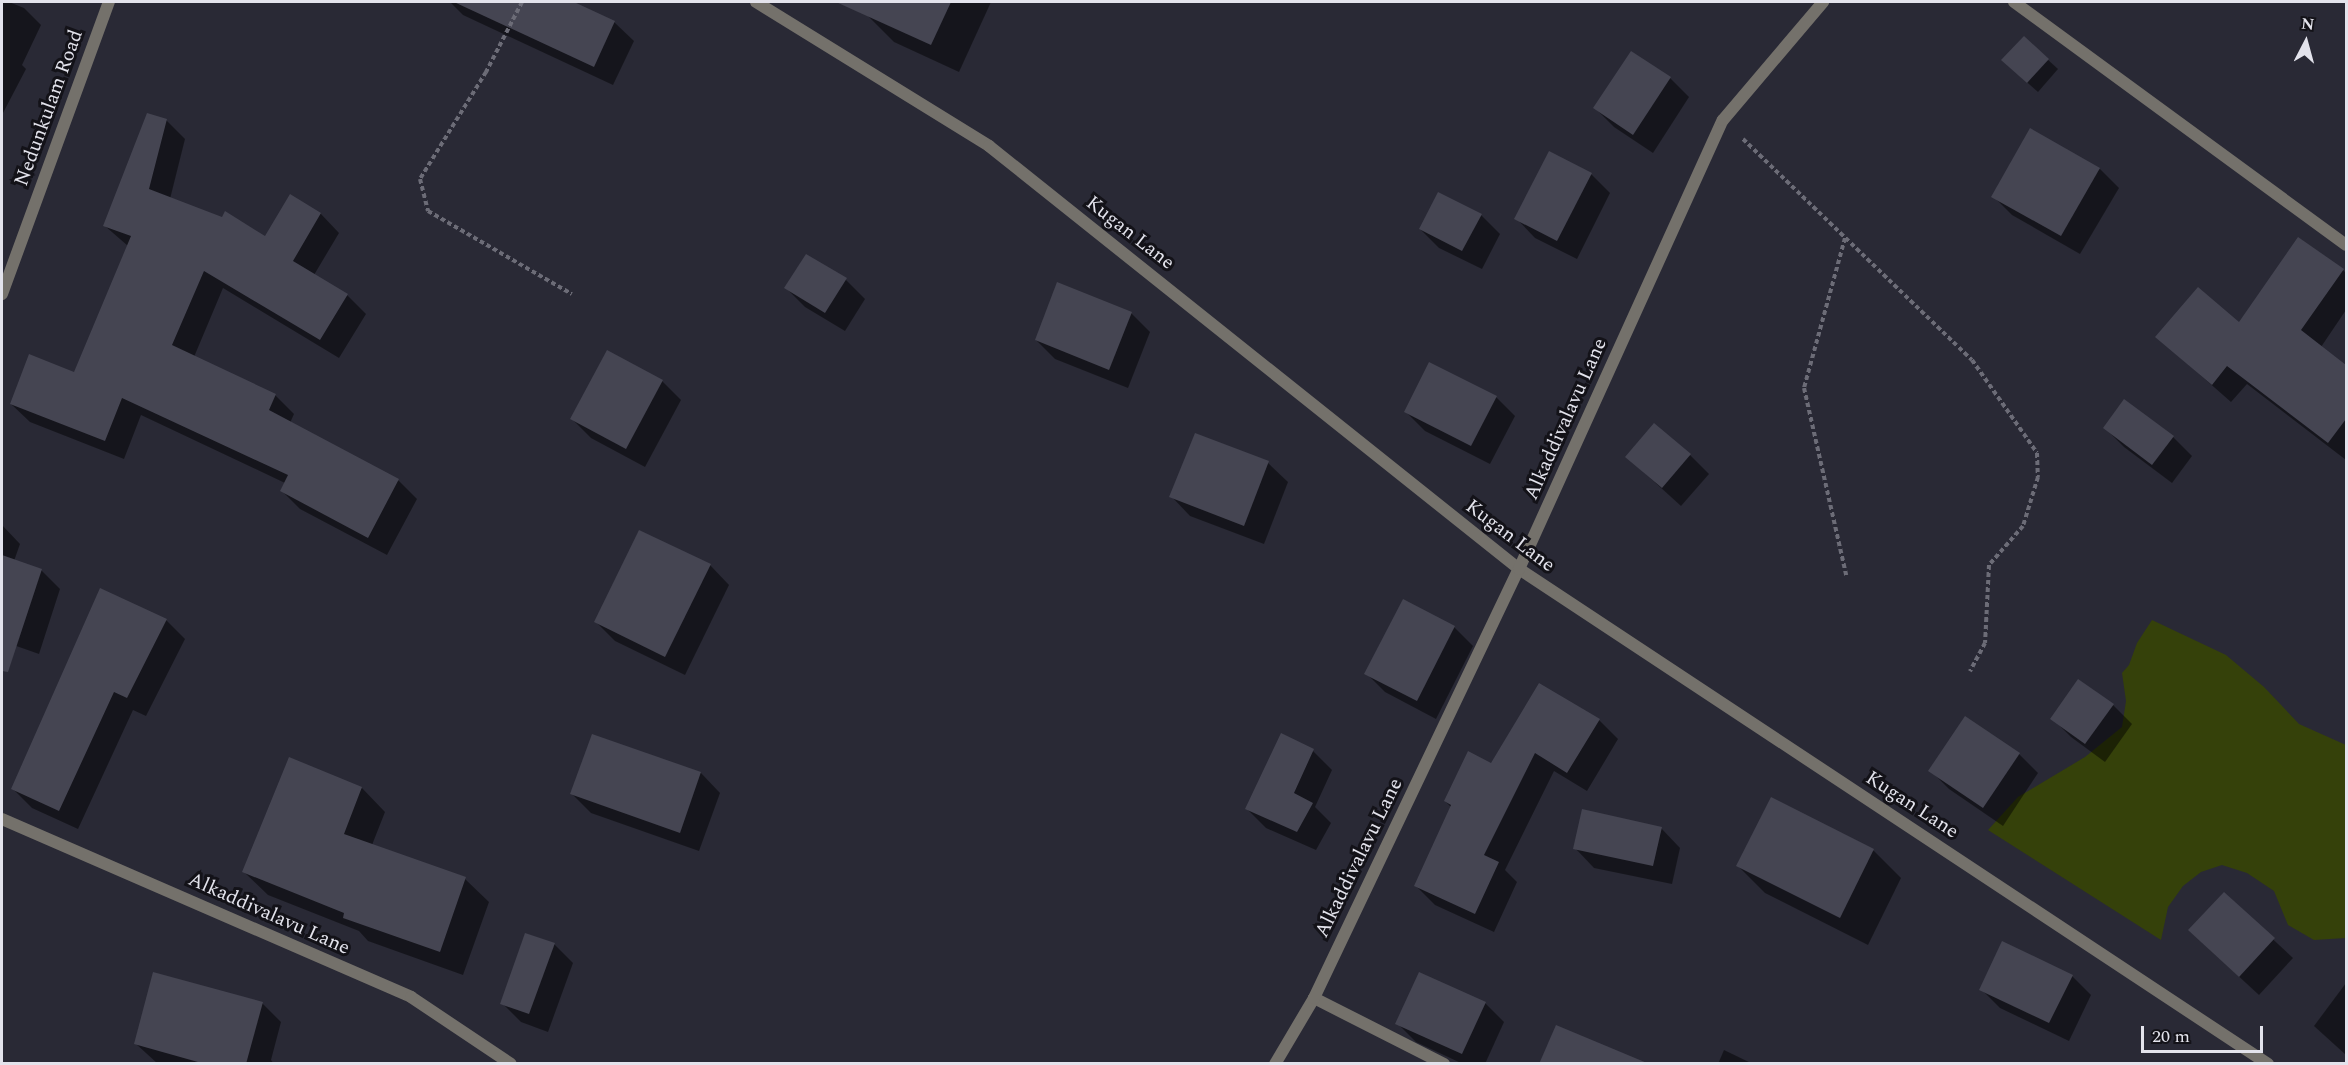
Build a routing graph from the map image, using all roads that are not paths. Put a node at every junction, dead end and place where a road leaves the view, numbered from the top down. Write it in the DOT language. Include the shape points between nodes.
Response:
graph roads {
  1 [pos="109,2"];
  2 [pos="756,2"];
  3 [pos="1823,2"];
  4 [pos="2014,2"];
  5 [pos="2346,245"];
  6 [pos="2,294"];
  7 [pos="1519,569"];
  8 [pos="2,819"];
  9 [pos="1314,998"];
  10 [pos="511,1064"];
  11 [pos="1275,1064"];
  12 [pos="1444,1064"];
  13 [pos="2268,1064"];
  1 -- 6 [label="street, Nedunkulam Road"];
  2 -- 7 [label="street, Kugan Lane" via="989,146"];
  3 -- 7 [label="street, Alkaddivalavu Lane" via="1723,120"];
  4 -- 5 [label="street"];
  7 -- 9 [label="street, Alkaddivalavu Lane"];
  7 -- 13 [label="street, Kugan Lane"];
  8 -- 10 [label="street, Alkaddivalavu Lane" via="411,997"];
  9 -- 11 [label="street, Alkaddivalavu Lane"];
  9 -- 12 [label="street"];
}
